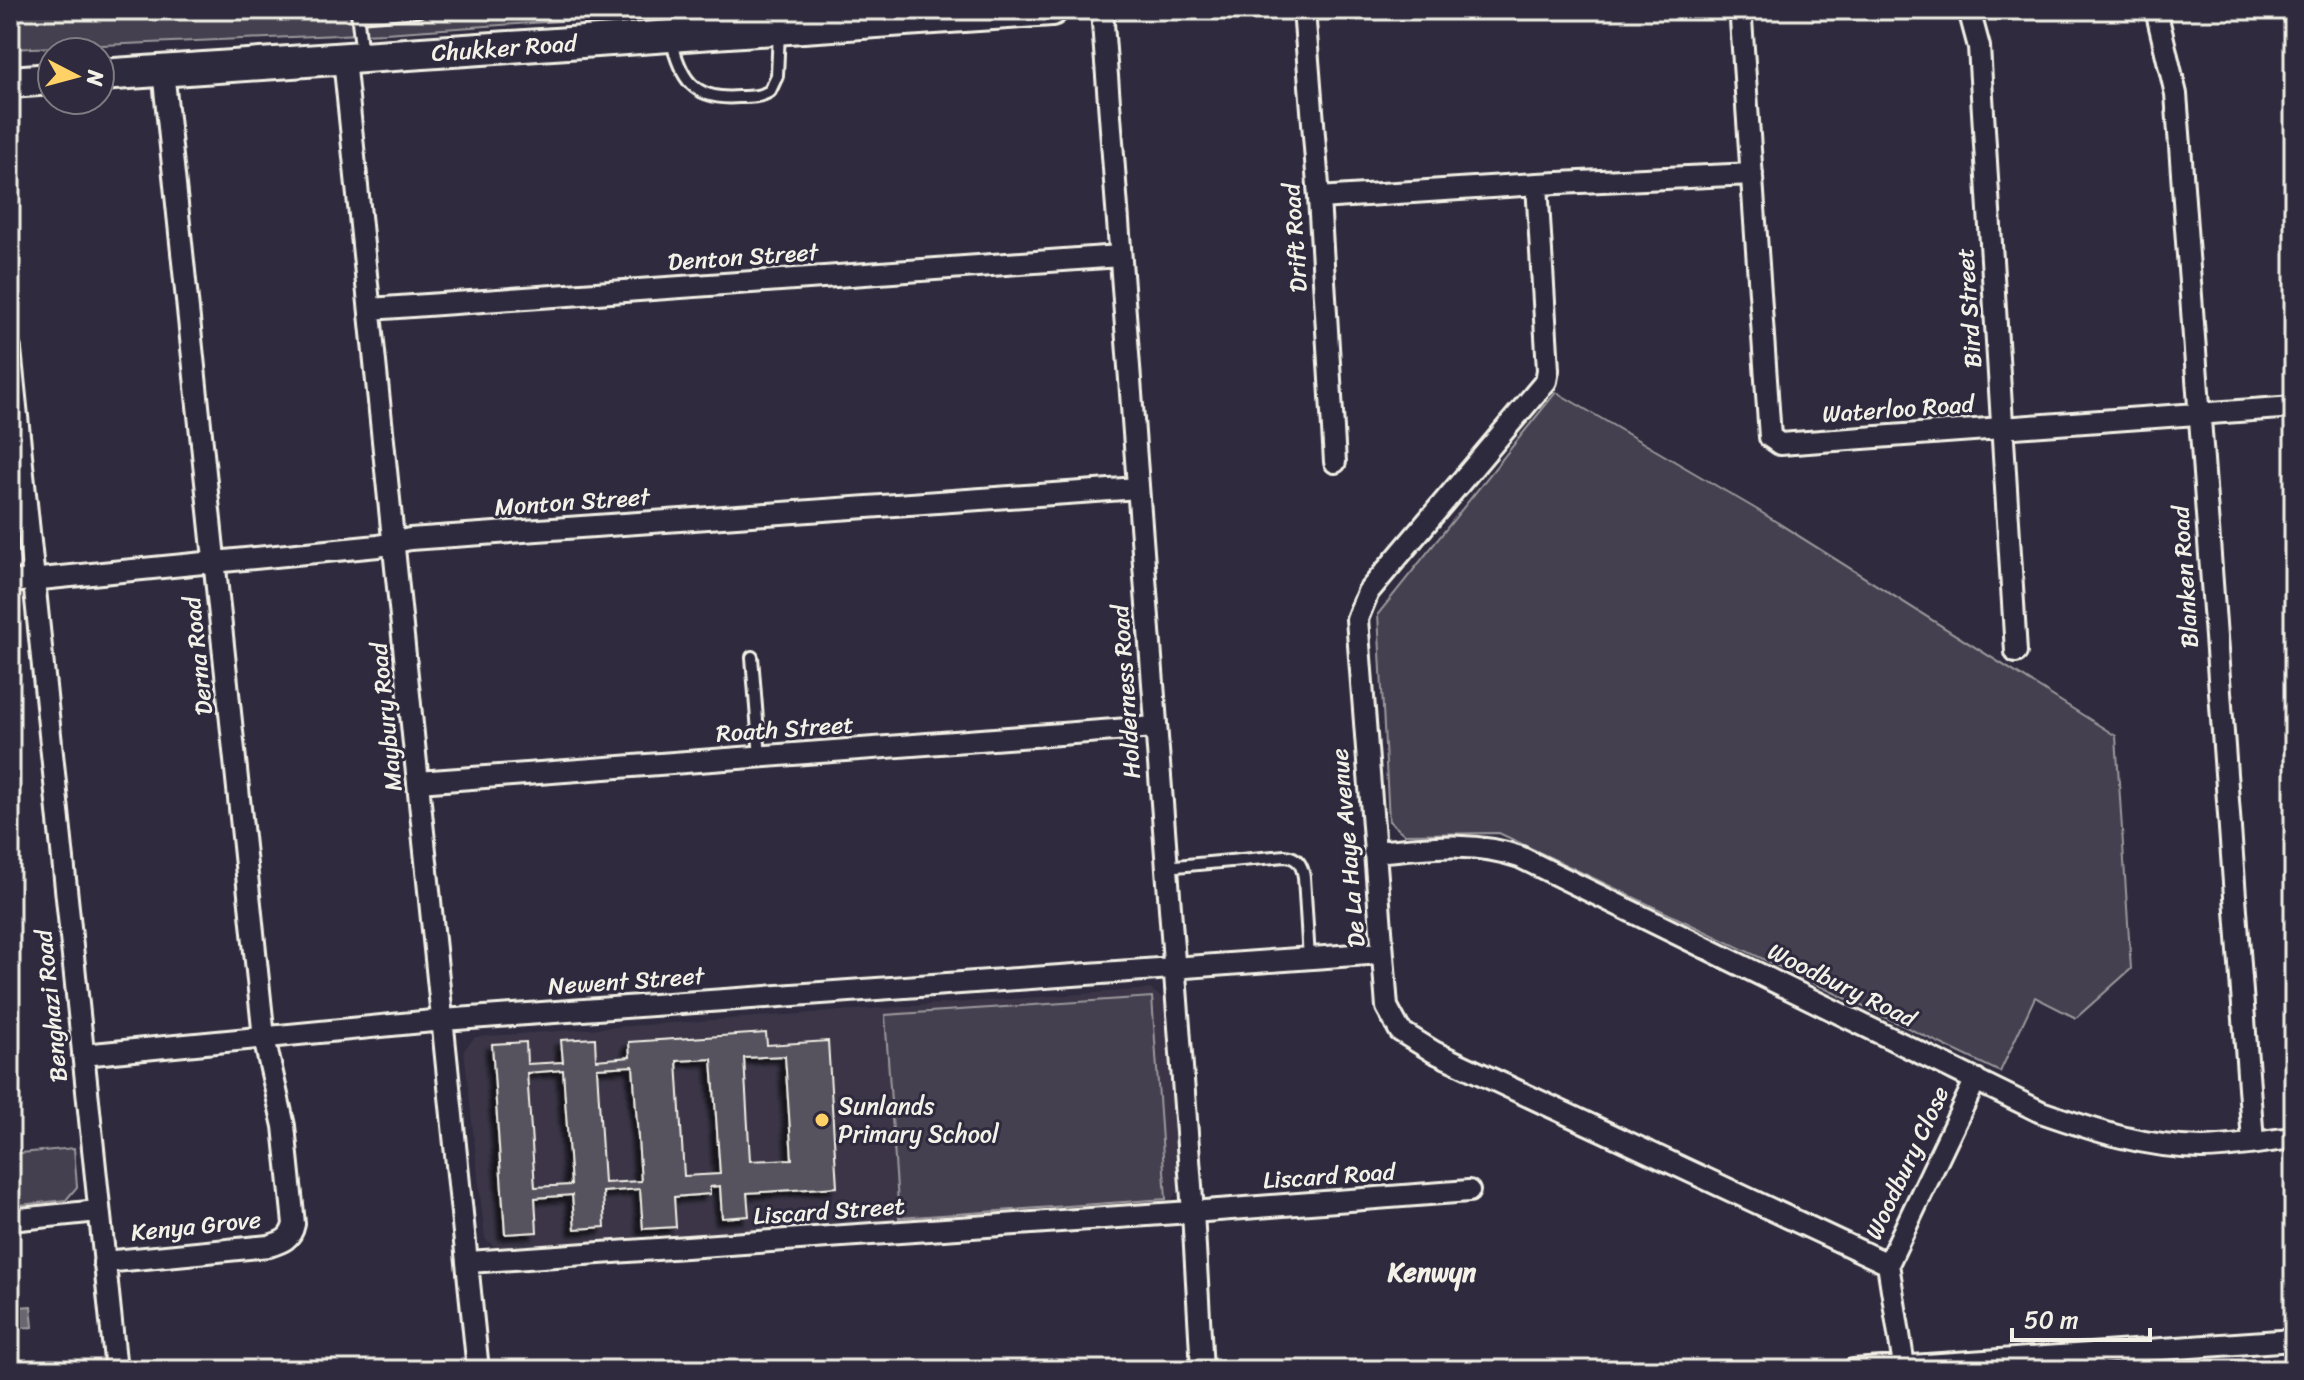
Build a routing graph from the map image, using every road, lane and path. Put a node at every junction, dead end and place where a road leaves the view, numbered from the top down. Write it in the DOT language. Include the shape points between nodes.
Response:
graph roads {
  1 [pos="1052,10"];
  2 [pos="1102,10"];
  3 [pos="1304,10"];
  4 [pos="1969,10"];
  5 [pos="2156,10"];
  6 [pos="418,11"];
  7 [pos="358,13"];
  8 [pos="1741,20"];
  9 [pos="779,29"];
  10 [pos="671,36"];
  11 [pos="353,58"];
  12 [pos="163,70"];
  13 [pos="116,74"];
  14 [pos="36,80"];
  15 [pos="10,82"];
  16 [pos="1752,174"];
  17 [pos="1537,184"];
  18 [pos="1319,198"];
  19 [pos="1120,256"];
  20 [pos="370,309"];
  21 [pos="10,349"];
  22 [pos="2294,407"];
  23 [pos="2199,413"];
  24 [pos="2003,428"];
  25 [pos="1335,462"];
  26 [pos="1138,488"];
  27 [pos="394,542"];
  28 [pos="214,562"];
  29 [pos="34,580"];
  30 [pos="10,582"];
  31 [pos="2016,652"];
  32 [pos="752,657"];
  33 [pos="1155,727"];
  34 [pos="760,757"];
  35 [pos="418,782"];
  36 [pos="1374,852"];
  37 [pos="1165,867"];
  38 [pos="1382,953"];
  39 [pos="1309,959"];
  40 [pos="1174,968"];
  41 [pos="443,1020"];
  42 [pos="264,1038"];
  43 [pos="83,1055"];
  44 [pos="1976,1079"];
  45 [pos="2294,1138"];
  46 [pos="2253,1142"];
  47 [pos="1469,1191"];
  48 [pos="98,1211"];
  49 [pos="1193,1212"];
  50 [pos="10,1220"];
  51 [pos="291,1234"];
  52 [pos="104,1262"];
  53 [pos="469,1262"];
  54 [pos="1888,1264"];
  55 [pos="2294,1340"];
  56 [pos="2022,1364"];
  57 [pos="1904,1366"];
  58 [pos="116,1370"];
  59 [pos="478,1370"];
  60 [pos="1202,1370"];
  61 [pos="1853,1370"];
  1 -- 9 [label="street, Chukker Road"];
  2 -- 19 [label="street, Holderness Road"];
  3 -- 18 [label="street, Drift Road"];
  4 -- 24 [label="street, Bird Street" via="1979,47"];
  5 -- 23 [label="street, Blanken Road" via="2176,94"];
  6 -- 7 [label="lane"];
  7 -- 11 [label="lane"];
  8 -- 16 [label="street, Waterloo Road"];
  9 -- 10 [label="street, Chukker Road"];
  9 -- 10 [label="lane" via="777,76 770,91 731,98 706,94 689,82 677,63"];
  10 -- 11 [label="street, Chukker Road"];
  11 -- 12 [label="street, Chukker Road"];
  11 -- 20 [label="street, Maybury Road"];
  12 -- 13 [label="street, Chukker Road"];
  12 -- 28 [label="street, Derna Road"];
  14 -- 15 [label="street"];
  16 -- 17 [label="street"];
  16 -- 24 [label="street, Waterloo Road" via="1770,437 1780,444"];
  17 -- 18 [label="street"];
  17 -- 36 [label="street, De La Haye Avenue" via="1546,381 1368,592 1359,610"];
  18 -- 25 [label="street, Drift Road"];
  19 -- 20 [label="street, Denton Street"];
  19 -- 26 [label="street, Holderness Road"];
  20 -- 27 [label="street, Maybury Road"];
  21 -- 29 [label="street, Benghazi Road"];
  22 -- 23 [label="street, Waterloo Road"];
  23 -- 24 [label="street, Waterloo Road"];
  23 -- 46 [label="street, Blanken Road"];
  24 -- 31 [label="street, Bird Street"];
  26 -- 27 [label="street, Monton Street"];
  26 -- 33 [label="street, Holderness Road"];
  27 -- 28 [label="street, Monton Street"];
  27 -- 35 [label="street, Maybury Road"];
  28 -- 29 [label="street, Monton Street"];
  28 -- 42 [label="street, Derna Road"];
  29 -- 30 [label="street, Monton Street"];
  29 -- 43 [label="street, Benghazi Road"];
  32 -- 34 [label="lane"];
  33 -- 34 [label="street, Roath Street"];
  33 -- 37 [label="street, Holderness Road"];
  34 -- 35 [label="street, Roath Street"];
  35 -- 41 [label="street, Maybury Road"];
  36 -- 38 [label="street, De La Haye Avenue"];
  36 -- 44 [label="street, Woodbury Road" via="1476,847 1520,857"];
  37 -- 39 [label="lane" via="1285,856 1297,860 1304,877"];
  37 -- 40 [label="street, Holderness Road"];
  38 -- 39 [label="street, Newent Street"];
  38 -- 54 [label="street, De La Haye Avenue" via="1387,1007 1400,1031 1414,1040"];
  39 -- 40 [label="street, Newent Street"];
  40 -- 41 [label="street, Newent Street"];
  40 -- 49 [label="street, Holderness Road"];
  41 -- 42 [label="street, Newent Street"];
  41 -- 53 [label="street, Maybury Road"];
  42 -- 43 [label="street, Newent Street"];
  42 -- 51 [label="street, Derna Road" via="284,1126 294,1217"];
  43 -- 48 [label="street, Benghazi Road"];
  44 -- 46 [label="street, Woodbury Road" via="2041,1112 2105,1134 2206,1148"];
  44 -- 54 [label="street, Woodbury Close"];
  45 -- 46 [label="street, Woodbury Road"];
  47 -- 49 [label="street, Liscard Road"];
  48 -- 50 [label="street"];
  48 -- 52 [label="street, Benghazi Road"];
  49 -- 53 [label="street, Liscard Street"];
  49 -- 60 [label="street, Holderness Road"];
  51 -- 52 [label="street, Kenya Grove" via="269,1246"];
  52 -- 58 [label="street, Benghazi Road"];
  53 -- 59 [label="street, Maybury Road"];
  54 -- 57 [label="street, Woodbury Close"];
  55 -- 56 [label="street"];
  56 -- 57 [label="street"];
  57 -- 61 [label="street"];
}
